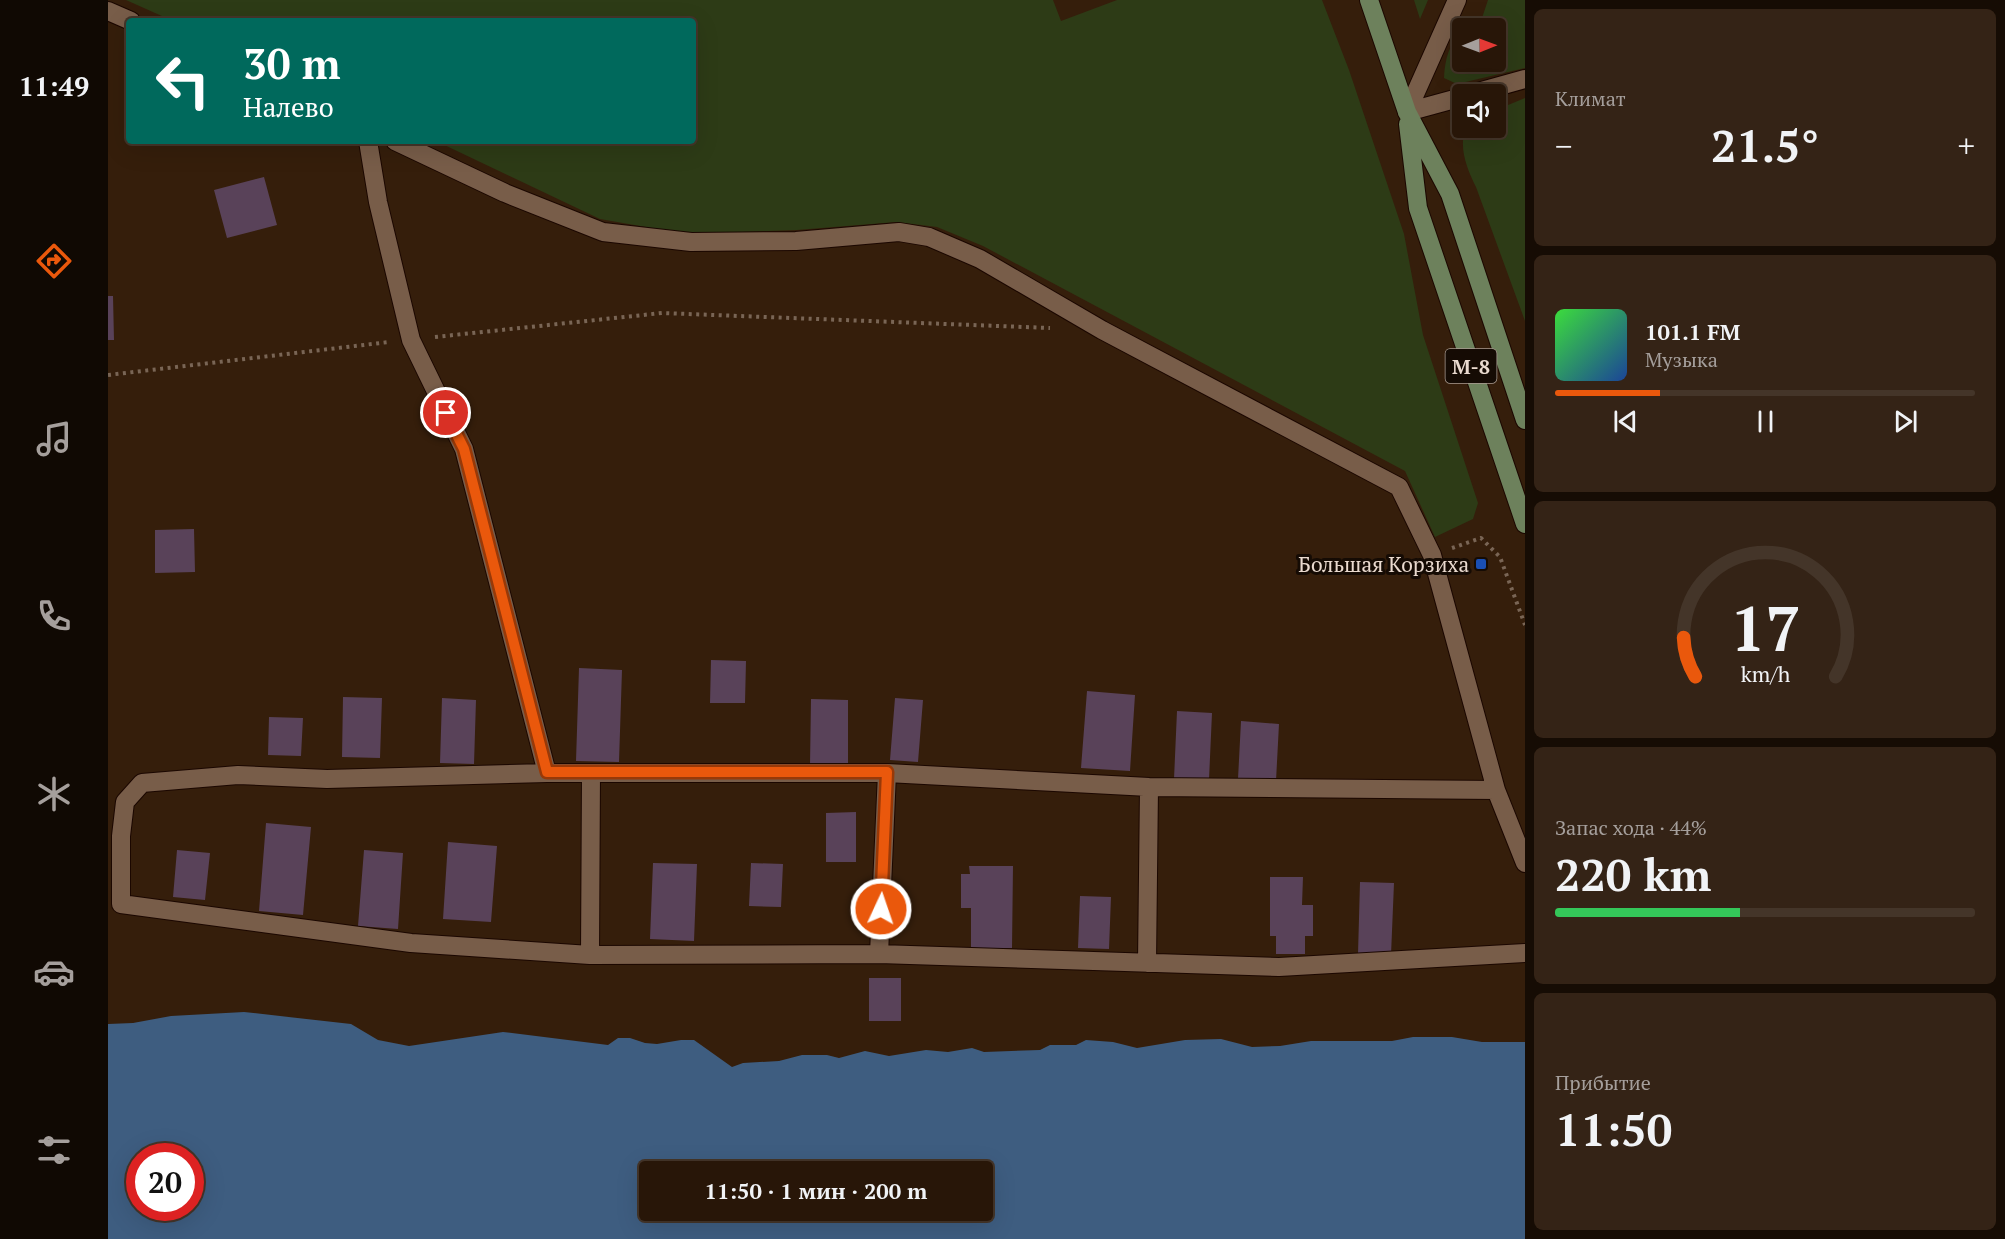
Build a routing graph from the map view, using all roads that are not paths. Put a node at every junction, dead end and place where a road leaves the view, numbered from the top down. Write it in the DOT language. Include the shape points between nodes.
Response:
graph roads {
  1 [pos="1369,0"];
  2 [pos="1457,0"];
  3 [pos="108,10"];
  4 [pos="126,19"];
  5 [pos="1525,79"];
  6 [pos="1506,84"];
  7 [pos="1452,100"];
  8 [pos="1407,112"];
  9 [pos="368,144"];
  10 [pos="401,144"];
  11 [pos="1525,420"];
  12 [pos="1525,524"];
  13 [pos="547,772"];
  14 [pos="887,772"];
  15 [pos="591,774"];
  16 [pos="1149,787"];
  17 [pos="1496,790"];
  18 [pos="1525,862"];
  19 [pos="1525,953"];
  20 [pos="879,954"];
  21 [pos="590,955"];
  22 [pos="1147,963"];
  1 -- 8 [label="main road"];
  2 -- 8 [label="street"];
  3 -- 4 [label="street"];
  5 -- 6 [label="street"];
  7 -- 8 [label="street"];
  8 -- 11 [label="main road, М-8" via="1450,194"];
  8 -- 12 [label="main road, М-8" via="1418,208"];
  9 -- 13 [label="street" via="378,202 411,340 464,449"];
  10 -- 17 [label="street" via="505,193 603,232 691,242 796,240 899,232 929,237 980,259 1102,330 1399,487 1432,555"];
  13 -- 15 [label="street"];
  13 -- 21 [label="street" via="327,779 238,775 142,783 125,802 121,904 411,943"];
  14 -- 15 [label="street"];
  14 -- 16 [label="street"];
  14 -- 20 [label="street"];
  15 -- 21 [label="street"];
  16 -- 17 [label="street"];
  16 -- 22 [label="street"];
  17 -- 18 [label="street"];
  19 -- 22 [label="street" via="1279,967"];
  20 -- 21 [label="street"];
  20 -- 22 [label="street"];
}
